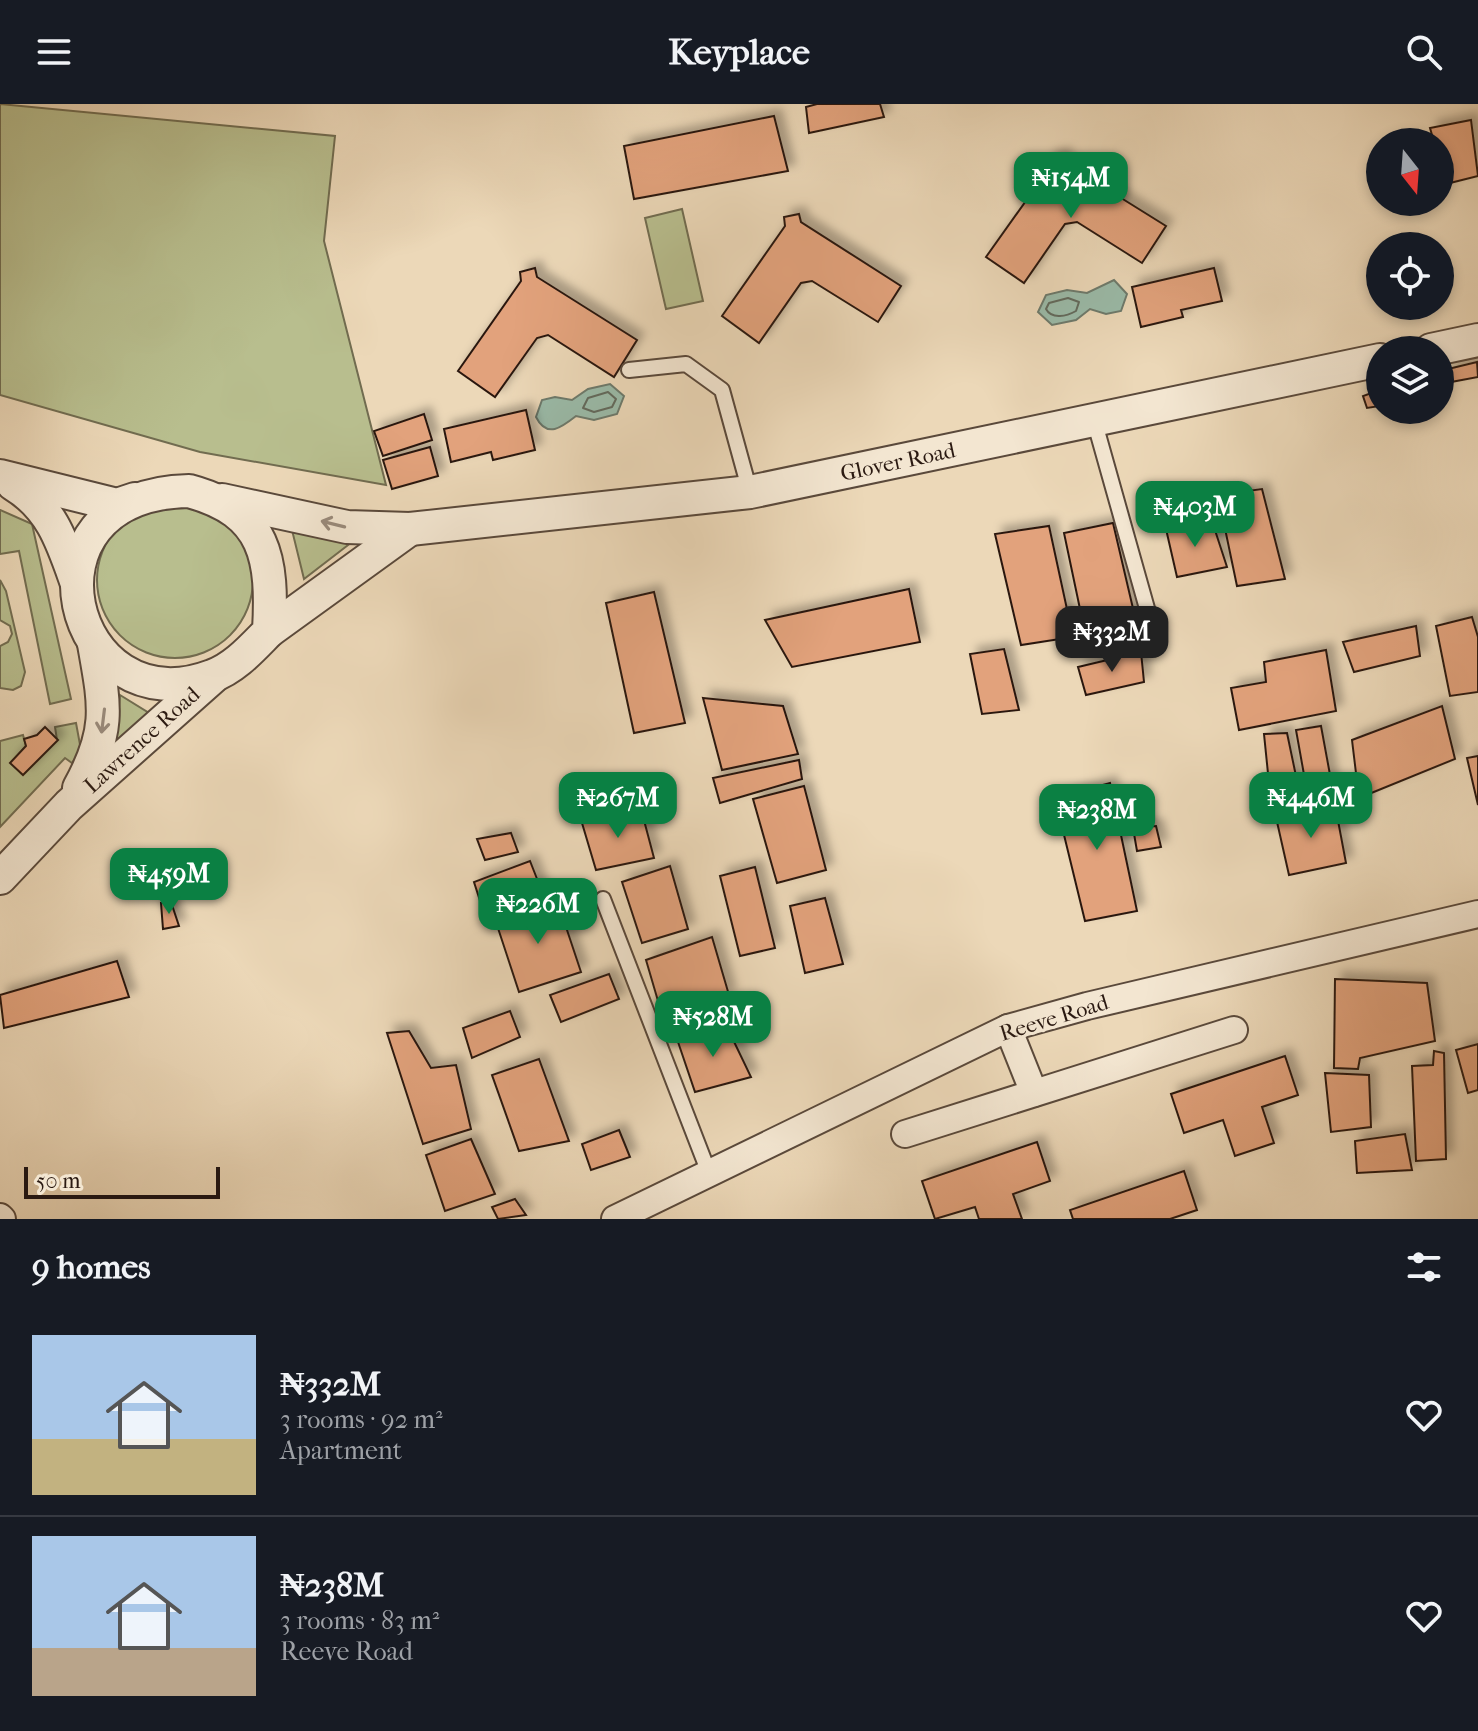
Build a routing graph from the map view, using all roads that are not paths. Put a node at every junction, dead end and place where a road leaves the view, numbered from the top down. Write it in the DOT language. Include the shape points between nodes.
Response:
graph roads {
  1 [pos="1478,340"];
  2 [pos="1454,345"];
  3 [pos="1366,363"];
  4 [pos="629,370"];
  5 [pos="1094,419"];
  6 [pos="0,476"];
  7 [pos="157,492"];
  8 [pos="750,492"];
  9 [pos="222,500"];
  10 [pos="410,529"];
  11 [pos="76,581"];
  12 [pos="269,631"];
  13 [pos="94,644"];
  14 [pos="1157,644"];
  15 [pos="215,676"];
  16 [pos="69,805"];
  17 [pos="0,878"];
  18 [pos="603,899"];
  19 [pos="1478,914"];
  20 [pos="1008,1028"];
  21 [pos="1234,1030"];
  22 [pos="1034,1093"];
  23 [pos="905,1134"];
  24 [pos="709,1173"];
  25 [pos="615,1219"];
  1 -- 2 [label="street"];
  3 -- 5 [label="street, Glover Road"];
  4 -- 8 [label="lane" via="686,364 722,390"];
  5 -- 8 [label="street, Glover Road"];
  5 -- 14 [label="lane"];
  6 -- 7 [label="street" via="117,505"];
  6 -- 11 [label="street" via="45,510 59,532"];
  7 -- 9 [label="street, Glover Road" via="189,491"];
  7 -- 11 [label="street" via="126,502 101,523 84,550"];
  8 -- 10 [label="street, Glover Road"];
  10 -- 9 [label="street, Glover Road, one-way" via="347,527"];
  9 -- 12 [label="street" via="262,544 271,573"];
  10 -- 12 [label="street, Glover Road"];
  11 -- 13 [label="street" via="79,615"];
  12 -- 15 [label="street, Lawrence Road"];
  13 -- 15 [label="street" via="118,668 149,682 182,684"];
  13 -- 16 [label="street, Lawrence Road, one-way" via="105,708 102,732 93,762"];
  15 -- 16 [label="street, Lawrence Road"];
  16 -- 17 [label="street, Lawrence Road"];
  18 -- 24 [label="lane"];
  19 -- 20 [label="street, Reeve Road"];
  20 -- 22 [label="street"];
  20 -- 24 [label="street, Reeve Road"];
  21 -- 22 [label="street"];
  22 -- 23 [label="street"];
  24 -- 25 [label="street, Reeve Road"];
}
